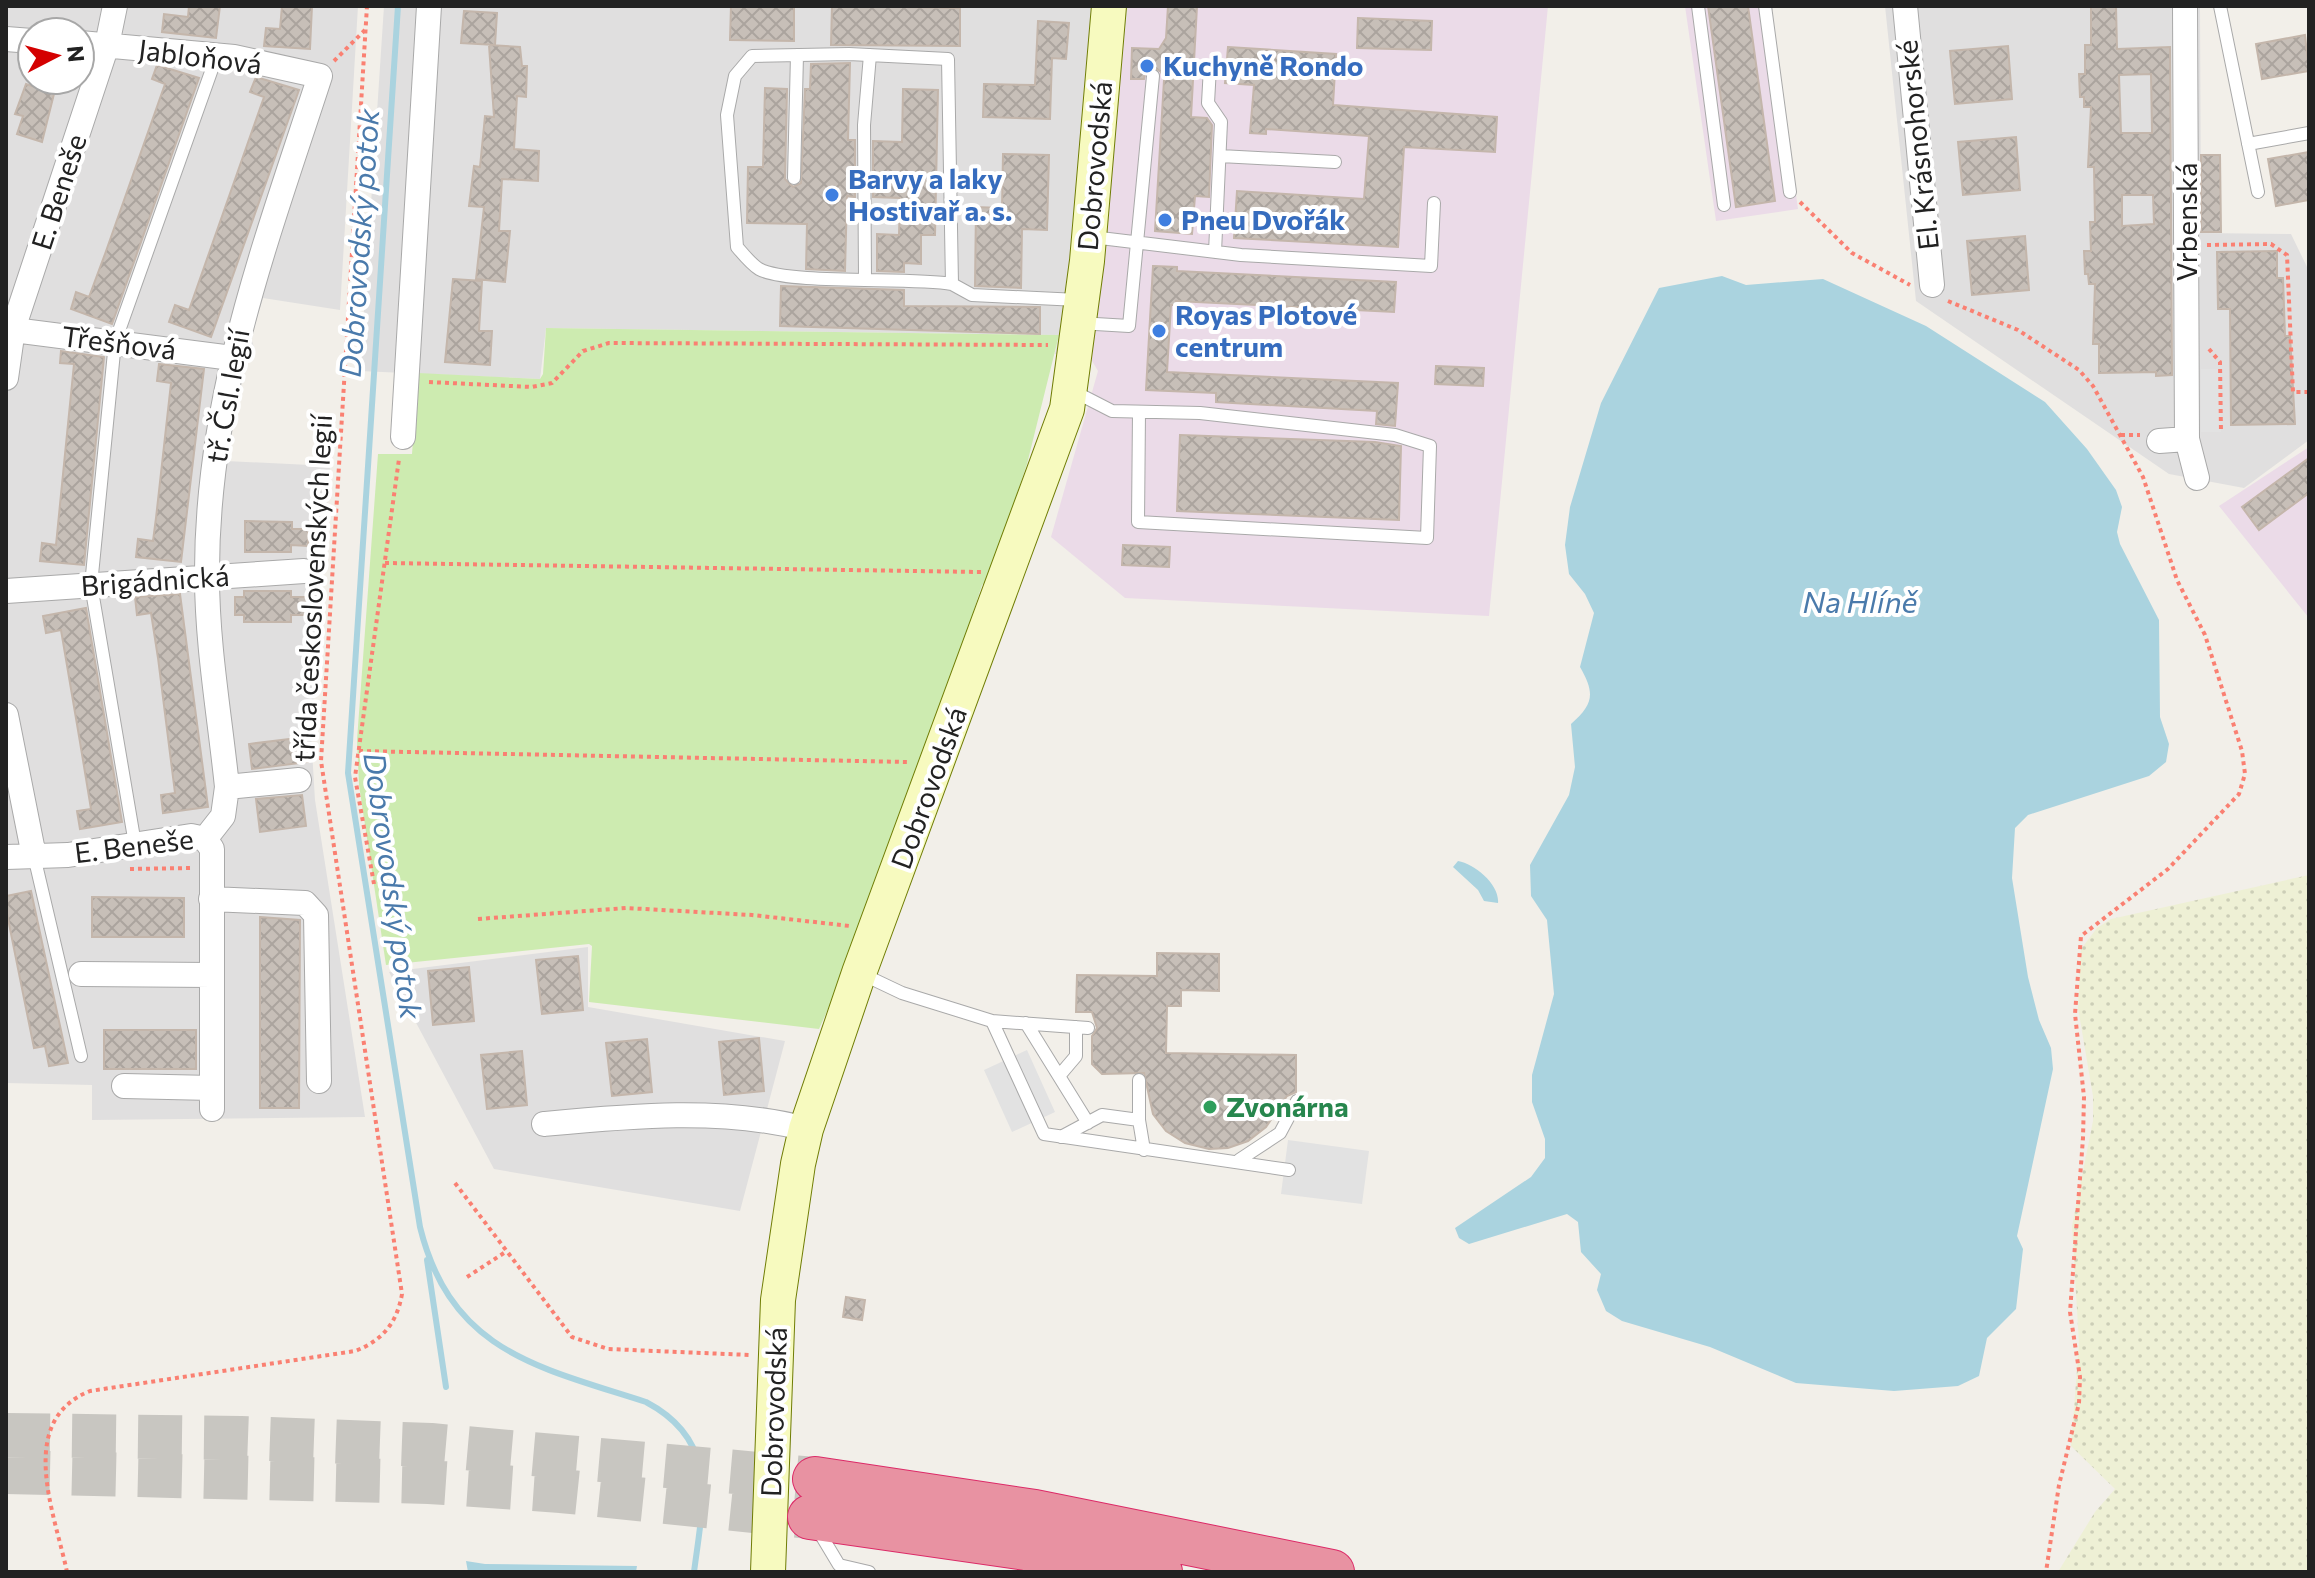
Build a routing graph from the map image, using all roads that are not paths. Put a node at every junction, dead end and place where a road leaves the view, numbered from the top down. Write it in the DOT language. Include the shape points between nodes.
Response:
graph roads {
  1 [pos="115,6"];
  2 [pos="429,6"];
  3 [pos="1109,6"];
  4 [pos="1698,6"];
  5 [pos="1765,6"];
  6 [pos="1905,6"];
  7 [pos="2185,6"];
  8 [pos="2220,6"];
  9 [pos="96,44"];
  10 [pos="107,45"];
  11 [pos="217,55"];
  12 [pos="797,55"];
  13 [pos="870,55"];
  14 [pos="1210,67"];
  15 [pos="320,76"];
  16 [pos="1153,76"];
  17 [pos="2309,133"];
  18 [pos="2248,144"];
  19 [pos="1220,156"];
  20 [pos="1335,162"];
  21 [pos="794,178"];
  22 [pos="1790,192"];
  23 [pos="2258,192"];
  24 [pos="1434,203"];
  25 [pos="1724,205"];
  26 [pos="1089,237"];
  27 [pos="1138,243"];
  28 [pos="1215,252"];
  29 [pos="865,278"];
  30 [pos="952,284"];
  31 [pos="1930,290"];
  32 [pos="1079,323"];
  33 [pos="10,329"];
  34 [pos="115,342"];
  35 [pos="232,358"];
  36 [pos="6,378"];
  37 [pos="1070,389"];
  38 [pos="1139,412"];
  39 [pos="403,437"];
  40 [pos="2187,439"];
  41 [pos="2159,441"];
  42 [pos="2197,478"];
  43 [pos="304,571"];
  44 [pos="207,577"];
  45 [pos="91,585"];
  46 [pos="6,591"];
  47 [pos="6,715"];
  48 [pos="299,780"];
  49 [pos="227,787"];
  50 [pos="223,816"];
  51 [pos="205,839"];
  52 [pos="135,844"];
  53 [pos="34,856"];
  54 [pos="6,857"];
  55 [pos="211,899"];
  56 [pos="859,973"];
  57 [pos="81,974"];
  58 [pos="212,975"];
  59 [pos="992,1021"];
  60 [pos="1026,1023"];
  61 [pos="81,1056"];
  62 [pos="1059,1076"];
  63 [pos="1139,1080"];
  64 [pos="319,1081"];
  65 [pos="124,1086"];
  66 [pos="1297,1101"];
  67 [pos="1139,1120"];
  68 [pos="1088,1123"];
  69 [pos="544,1124"];
  70 [pos="797,1126"];
  71 [pos="1061,1137"];
  72 [pos="1144,1150"];
  73 [pos="1239,1160"];
  74 [pos="1289,1170"];
  75 [pos="812,1498"];
  76 [pos="768,1572"];
  77 [pos="869,1572"];
  78 [pos="1160,1572"];
  79 [pos="1332,1572"];
  1 -- 10 [label="street, E. Beneše"];
  2 -- 39 [label="street"];
  3 -- 26 [label="street, Dobrovodská"];
  4 -- 25 [label="lane"];
  5 -- 22 [label="lane"];
  6 -- 31 [label="street, El. Krásnohorské"];
  7 -- 40 [label="street, Vrbenská"];
  8 -- 18 [label="lane"];
  9 -- 10 [label="street, Jabloňová"];
  10 -- 11 [label="street, Jabloňová"];
  10 -- 33 [label="street, E. Beneše"];
  11 -- 15 [label="street, Jabloňová"];
  11 -- 34 [label="lane"];
  12 -- 13 [label="lane"];
  12 -- 21 [label="lane"];
  12 -- 29 [label="lane" via="752,56 735,76 727,115 737,247 760,269 774,273"];
  13 -- 29 [label="lane" via="864,125"];
  13 -- 30 [label="lane" via="948,59"];
  14 -- 19 [label="lane" via="1208,103 1221,122"];
  15 -- 35 [label="street, tř. Čsl. legií"];
  16 -- 27 [label="lane"];
  17 -- 18 [label="lane"];
  18 -- 23 [label="lane"];
  19 -- 20 [label="lane"];
  19 -- 28 [label="lane"];
  24 -- 28 [label="lane" via="1431,266"];
  26 -- 27 [label="lane"];
  26 -- 32 [label="street, Dobrovodská"];
  27 -- 28 [label="lane"];
  27 -- 32 [label="lane" via="1129,326"];
  29 -- 30 [label="lane"];
  30 -- 32 [label="lane" via="972,295"];
  32 -- 37 [label="street, Dobrovodská"];
  33 -- 34 [label="street, Třešňová"];
  33 -- 36 [label="street, E. Beneše"];
  34 -- 35 [label="street, Třešňová"];
  34 -- 45 [label="lane"];
  35 -- 44 [label="street, tř. Čsl. legií" via="214,453"];
  37 -- 38 [label="lane" via="1112,411"];
  37 -- 56 [label="street, Dobrovodská" via="938,767"];
  38 -- 38 [label="lane" via="1138,522 1427,538 1430,446 1395,435 1200,413"];
  40 -- 41 [label="street"];
  40 -- 42 [label="street, Vrbenská"];
  43 -- 44 [label="street, Brigádnická"];
  44 -- 45 [label="street, Brigádnická"];
  44 -- 49 [label="street, tř. Čsl. legií"];
  45 -- 46 [label="street, Brigádnická"];
  45 -- 52 [label="lane"];
  47 -- 53 [label="street, E. Beneše"];
  48 -- 49 [label="street"];
  49 -- 50 [label="street, tř. Čsl. legií"];
  50 -- 51 [label="street, E. Beneše"];
  51 -- 52 [label="street, E. Beneše"];
  51 -- 55 [label="street" via="212,849"];
  52 -- 53 [label="street, E. Beneše"];
  53 -- 54 [label="street, E. Beneše"];
  53 -- 61 [label="lane"];
  55 -- 58 [label="street"];
  55 -- 64 [label="street" via="305,903 316,915"];
  56 -- 59 [label="lane" via="902,993"];
  56 -- 70 [label="street, Dobrovodská"];
  57 -- 58 [label="street"];
  58 -- 65 [label="street" via="212,1098"];
  59 -- 60 [label="lane"];
  59 -- 71 [label="lane" via="1044,1134"];
  60 -- 62 [label="lane"];
  60 -- 62 [label="lane" via="1082,1027 1076,1056"];
  62 -- 68 [label="lane"];
  63 -- 67 [label="lane"];
  66 -- 73 [label="lane" via="1280,1133"];
  67 -- 68 [label="lane" via="1102,1115"];
  67 -- 72 [label="lane"];
  68 -- 71 [label="lane"];
  69 -- 70 [label="street" via="666,1115"];
  70 -- 76 [label="street, Dobrovodská" via="775,1357"];
  71 -- 72 [label="lane"];
  72 -- 73 [label="lane"];
  73 -- 74 [label="lane"];
  75 -- 77 [label="lane" via="839,1565"];
  75 -- 78 [label="highway" via="1026,1548"];
  75 -- 79 [label="highway" via="1035,1512"];
}
